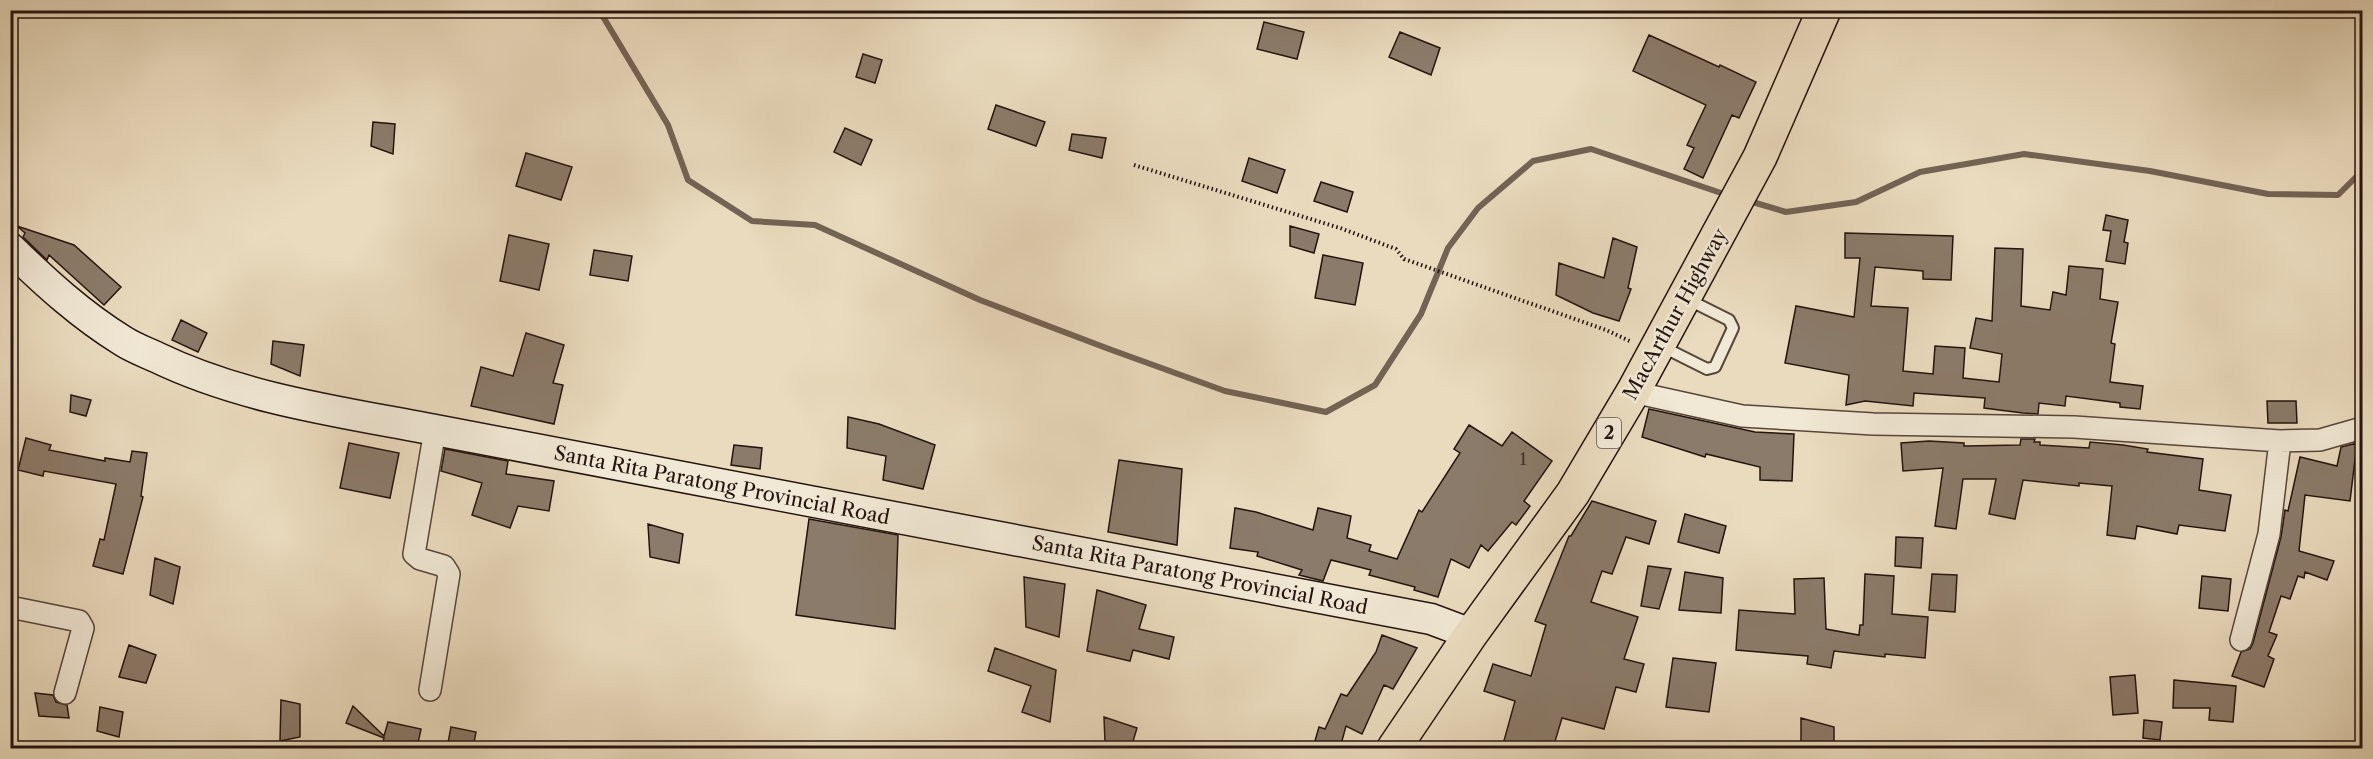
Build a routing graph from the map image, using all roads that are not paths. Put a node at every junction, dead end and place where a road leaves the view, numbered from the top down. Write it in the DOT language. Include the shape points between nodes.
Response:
graph roads {
  1 [pos="1824,10"];
  2 [pos="10,248"];
  3 [pos="1684,298"];
  4 [pos="1657,348"];
  5 [pos="1633,392"];
  6 [pos="2362,428"];
  7 [pos="435,430"];
  8 [pos="2280,441"];
  9 [pos="10,608"];
  10 [pos="1471,634"];
  11 [pos="2241,640"];
  12 [pos="430,690"];
  13 [pos="65,693"];
  14 [pos="1394,748"];
  1 -- 3 [label="highway, MacArthur Highway / 2" via="1760,157"];
  2 -- 7 [label="street, Santa Rita Paratong Provincial Road" via="58,295 124,342 186,372 297,404"];
  3 -- 4 [label="highway, MacArthur Highway / 2"];
  3 -- 4 [label="lane" via="1729,320 1733,328 1715,367 1707,369"];
  4 -- 5 [label="highway, MacArthur Highway / 2"];
  5 -- 8 [label="street" via="1742,416 1873,424 2074,427"];
  5 -- 10 [label="highway, MacArthur Highway / 2" via="1574,493"];
  6 -- 8 [label="street" via="2320,440"];
  7 -- 10 [label="street, Santa Rita Paratong Provincial Road" via="1431,619"];
  7 -- 12 [label="street" via="414,554 444,566 448,574"];
  8 -- 11 [label="street" via="2269,534"];
  9 -- 13 [label="street" via="79,621 83,628"];
  10 -- 14 [label="highway, MacArthur Highway / 2"];
}
